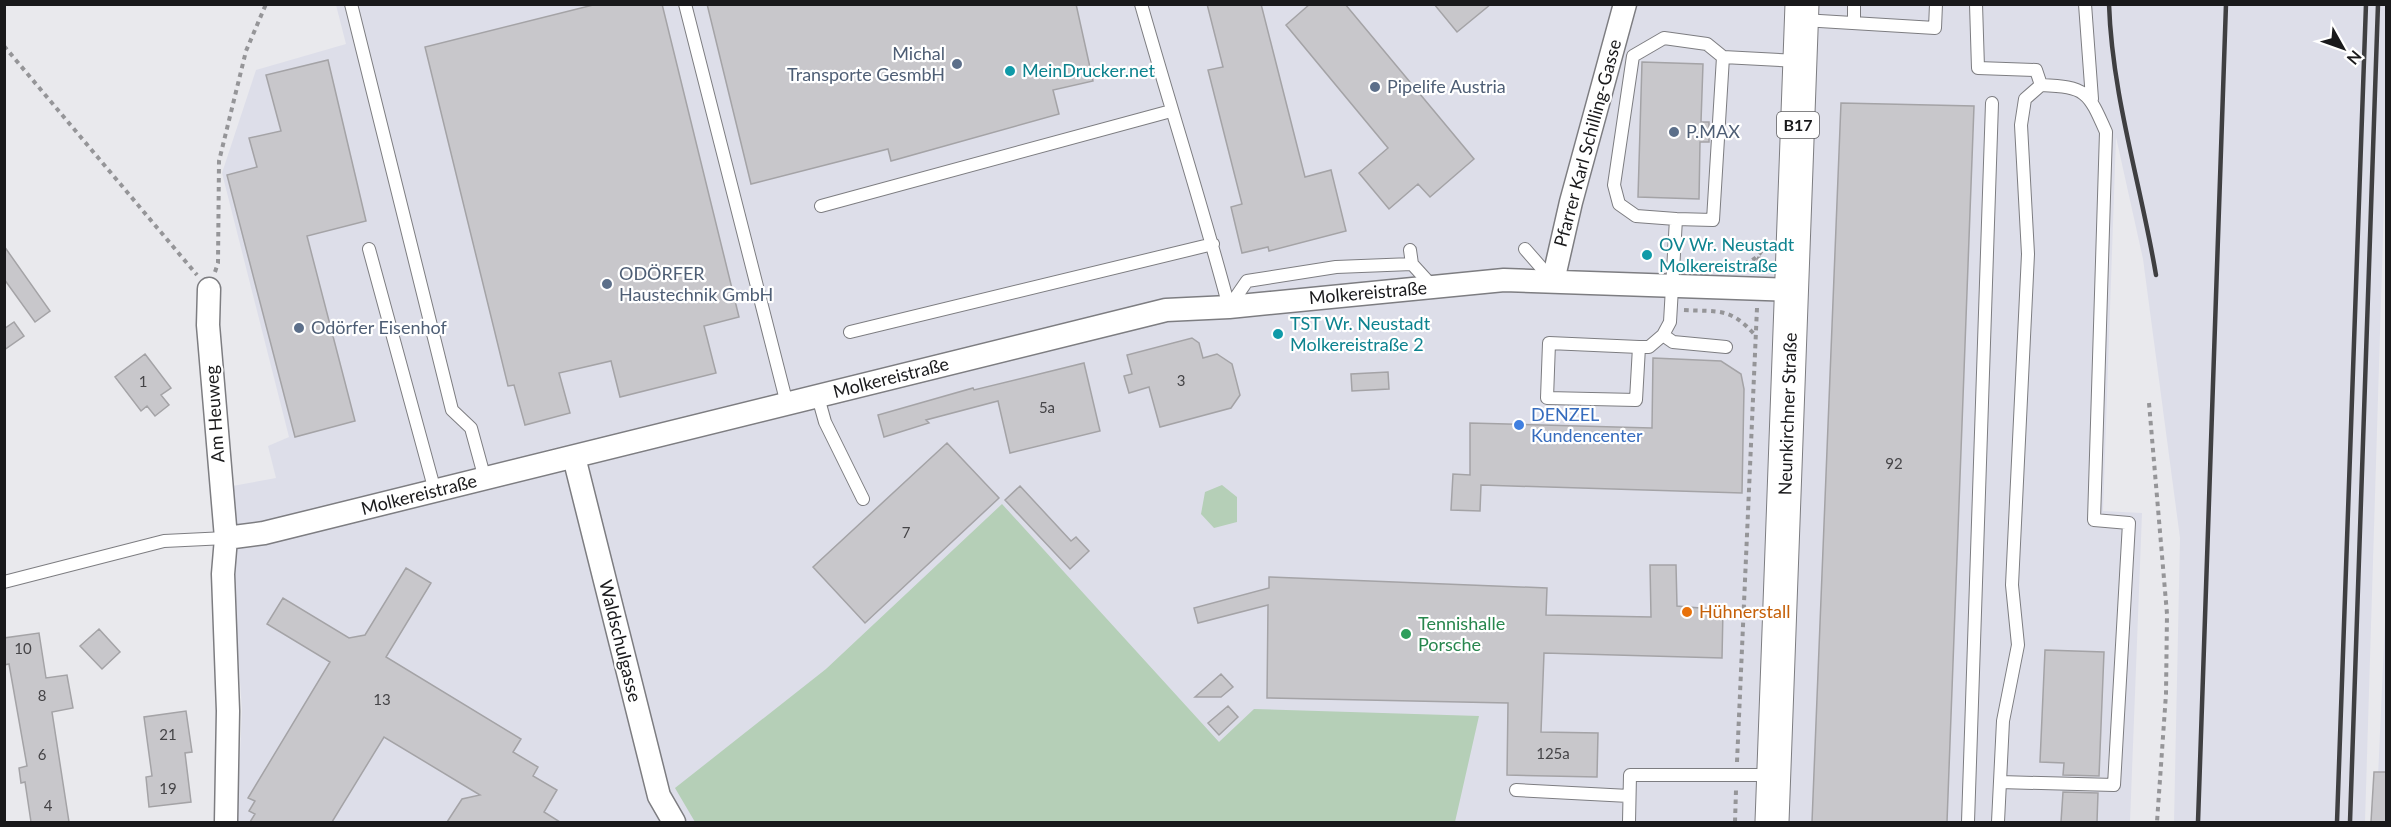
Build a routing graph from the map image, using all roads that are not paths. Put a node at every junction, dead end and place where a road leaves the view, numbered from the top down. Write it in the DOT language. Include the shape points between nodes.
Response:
graph roads {
  1 [pos="351,4"];
  2 [pos="685,4"];
  3 [pos="1141,4"];
  4 [pos="1625,4"];
  5 [pos="1854,4"];
  6 [pos="1936,4"];
  7 [pos="1976,4"];
  8 [pos="2085,4"];
  9 [pos="1802,12"];
  10 [pos="1854,22"];
  11 [pos="1723,57"];
  12 [pos="1800,61"];
  13 [pos="2041,84"];
  14 [pos="2092,99"];
  15 [pos="1992,103"];
  16 [pos="1171,111"];
  17 [pos="822,206"];
  18 [pos="1676,219"];
  19 [pos="1213,244"];
  20 [pos="369,249"];
  21 [pos="1525,249"];
  22 [pos="1410,250"];
  23 [pos="1412,264"];
  24 [pos="1553,281"];
  25 [pos="1432,286"];
  26 [pos="1673,286"];
  27 [pos="209,289"];
  28 [pos="1792,290"];
  29 [pos="1229,307"];
  30 [pos="850,332"];
  31 [pos="1663,335"];
  32 [pos="1639,347"];
  33 [pos="1726,347"];
  34 [pos="818,397"];
  35 [pos="787,404"];
  36 [pos="574,457"];
  37 [pos="484,479"];
  38 [pos="435,491"];
  39 [pos="863,499"];
  40 [pos="226,538"];
  41 [pos="4,582"];
  42 [pos="1774,775"];
  43 [pos="2000,782"];
  44 [pos="1516,790"];
  45 [pos="1629,796"];
  46 [pos="226,822"];
  47 [pos="674,822"];
  48 [pos="1629,822"];
  49 [pos="1772,822"];
  50 [pos="1968,822"];
  51 [pos="1998,822"];
  1 -- 37 [label="lane" via="452,410 471,428"];
  2 -- 35 [label="lane"];
  3 -- 16 [label="lane"];
  4 -- 24 [label="street, Pfarrer Karl Schilling-Gasse"];
  5 -- 10 [label="lane"];
  6 -- 10 [label="lane" via="1935,28"];
  7 -- 13 [label="lane" via="1978,68 2036,70"];
  8 -- 14 [label="lane"];
  9 -- 10 [label="lane"];
  9 -- 12 [label="main road, Neunkirchner Straße / B17"];
  11 -- 12 [label="lane"];
  11 -- 18 [label="lane" via="1713,220"];
  11 -- 18 [label="lane" via="1707,44 1664,38 1633,56 1614,185 1619,204 1636,216"];
  12 -- 28 [label="main road, Neunkirchner Straße / B17"];
  13 -- 14 [label="lane" via="2069,86"];
  13 -- 43 [label="lane" via="2025,99 2021,125 2028,254 2012,585 2018,645 2003,721"];
  14 -- 43 [label="lane" via="2106,132 2094,520 2129,523 2114,785"];
  15 -- 50 [label="lane"];
  16 -- 17 [label="lane"];
  16 -- 19 [label="lane"];
  18 -- 26 [label="lane"];
  19 -- 29 [label="lane"];
  19 -- 30 [label="lane"];
  20 -- 38 [label="lane"];
  21 -- 24 [label="lane"];
  22 -- 23 [label="lane"];
  23 -- 25 [label="lane"];
  23 -- 29 [label="lane" via="1336,267 1247,281"];
  24 -- 25 [label="street, Molkereistraße" via="1504,280"];
  24 -- 26 [label="street, Molkereistraße"];
  25 -- 29 [label="street, Molkereistraße"];
  26 -- 28 [label="street, Molkereistraße"];
  26 -- 31 [label="lane" via="1670,322"];
  27 -- 40 [label="street, Am Heuweg" via="208,325"];
  28 -- 42 [label="main road, Neunkirchner Straße / B17"];
  29 -- 34 [label="street, Molkereistraße" via="1166,310"];
  31 -- 32 [label="lane" via="1649,348"];
  31 -- 33 [label="lane" via="1673,342"];
  32 -- 32 [label="lane" via="1636,400 1547,398 1549,343"];
  34 -- 35 [label="street, Molkereistraße"];
  34 -- 39 [label="lane" via="825,422"];
  35 -- 36 [label="street, Molkereistraße"];
  36 -- 37 [label="street, Molkereistraße"];
  36 -- 47 [label="street, Waldschulgasse" via="659,796"];
  37 -- 38 [label="street, Molkereistraße"];
  38 -- 40 [label="street, Molkereistraße" via="264,533"];
  40 -- 41 [label="lane, Molkereistraße" via="164,541"];
  40 -- 46 [label="street, Am Heuweg"];
  42 -- 45 [label="lane" via="1630,775"];
  42 -- 49 [label="main road, Neunkirchner Straße / B17"];
  43 -- 51 [label="lane"];
  44 -- 45 [label="lane"];
  45 -- 48 [label="lane"];
}
